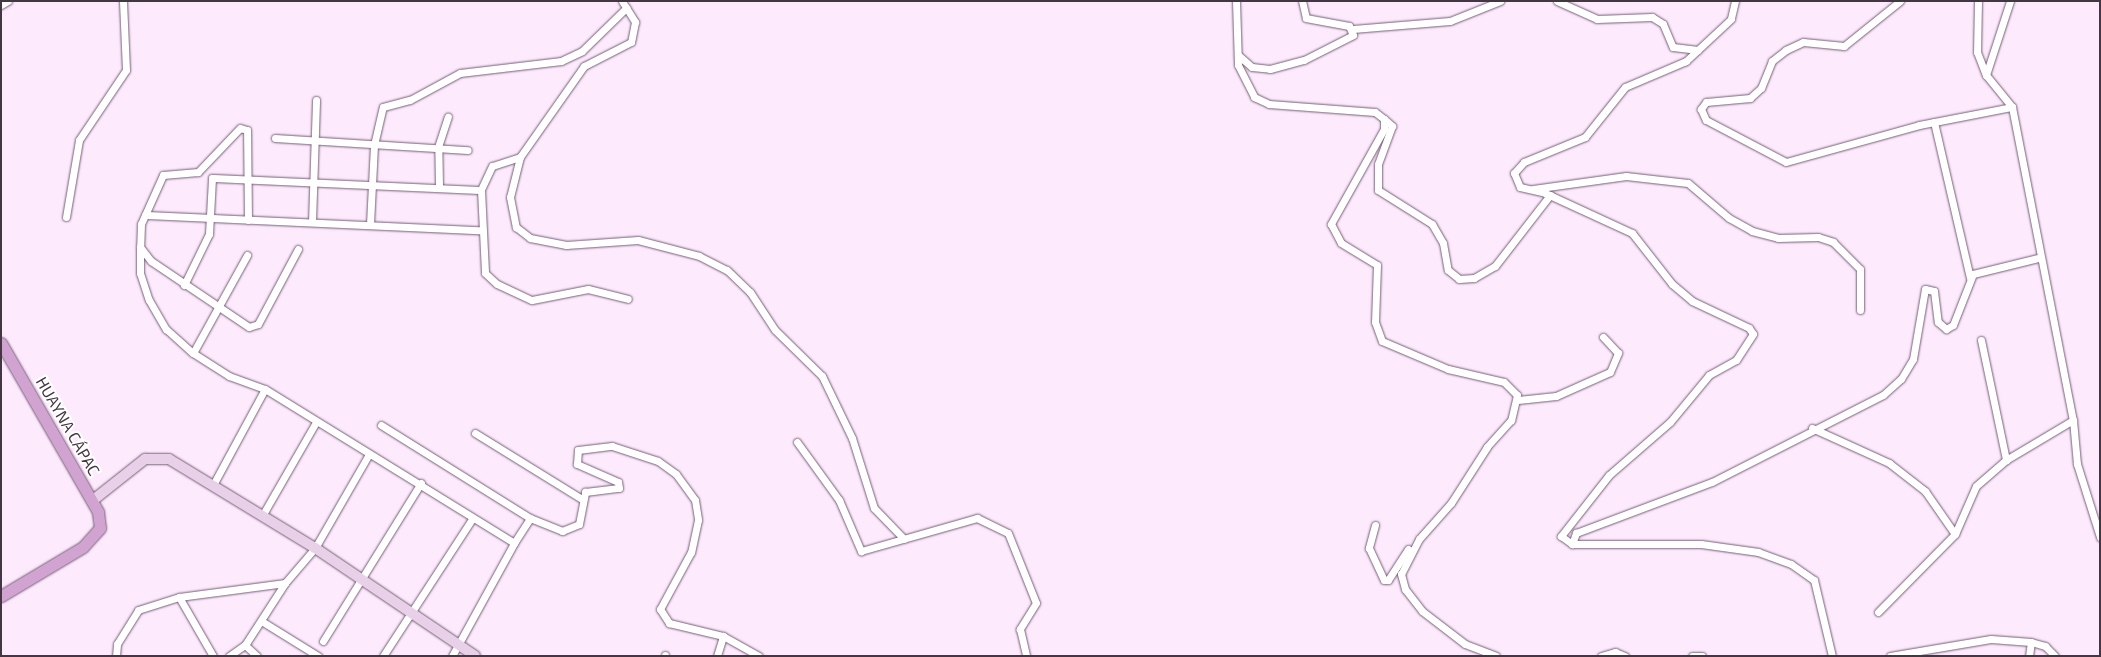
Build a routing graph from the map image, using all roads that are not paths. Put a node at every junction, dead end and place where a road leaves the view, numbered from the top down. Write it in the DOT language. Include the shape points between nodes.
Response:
graph roads {
  1 [pos="8,1"];
  2 [pos="123,1"];
  3 [pos="1236,1"];
  4 [pos="1302,1"];
  5 [pos="1500,1"];
  6 [pos="1557,1"];
  7 [pos="1734,1"];
  8 [pos="1900,1"];
  9 [pos="1978,1"];
  10 [pos="2010,1"];
  11 [pos="624,4"];
  12 [pos="1,5"];
  13 [pos="1353,29"];
  14 [pos="1698,50"];
  15 [pos="1238,55"];
  16 [pos="1986,75"];
  17 [pos="316,100"];
  18 [pos="2012,107"];
  19 [pos="448,117"];
  20 [pos="1384,119"];
  21 [pos="1934,122"];
  22 [pos="275,138"];
  23 [pos="314,142"];
  24 [pos="374,145"];
  25 [pos="438,148"];
  26 [pos="468,150"];
  27 [pos="520,157"];
  28 [pos="249,178"];
  29 [pos="313,182"];
  30 [pos="372,184"];
  31 [pos="439,186"];
  32 [pos="1533,189"];
  33 [pos="481,190"];
  34 [pos="1550,195"];
  35 [pos="145,215"];
  36 [pos="66,217"];
  37 [pos="210,218"];
  38 [pos="248,220"];
  39 [pos="312,222"];
  40 [pos="370,224"];
  41 [pos="481,230"];
  42 [pos="140,247"];
  43 [pos="298,249"];
  44 [pos="248,256"];
  45 [pos="2038,258"];
  46 [pos="1970,278"];
  47 [pos="184,285"];
  48 [pos="628,299"];
  49 [pos="220,307"];
  50 [pos="1860,310"];
  51 [pos="1603,337"];
  52 [pos="1981,340"];
  53 [pos="1,343"];
  54 [pos="193,353"];
  55 [pos="266,389"];
  56 [pos="1518,400"];
  57 [pos="2072,420"];
  58 [pos="316,422"];
  59 [pos="381,425"];
  60 [pos="1812,428"];
  61 [pos="475,433"];
  62 [pos="797,442"];
  63 [pos="369,454"];
  64 [pos="2006,460"];
  65 [pos="421,483"];
  66 [pos="213,485"];
  67 [pos="582,499"];
  68 [pos="92,501"];
  69 [pos="262,516"];
  70 [pos="530,518"];
  71 [pos="472,519"];
  72 [pos="1375,525"];
  73 [pos="1955,534"];
  74 [pos="2100,537"];
  75 [pos="904,538"];
  76 [pos="1419,539"];
  77 [pos="514,543"];
  78 [pos="1572,544"];
  79 [pos="315,548"];
  80 [pos="362,578"];
  81 [pos="285,583"];
  82 [pos="1,596"];
  83 [pos="179,597"];
  84 [pos="411,611"];
  85 [pos="1878,612"];
  86 [pos="263,622"];
  87 [pos="723,636"];
  88 [pos="324,640"];
  89 [pos="2031,642"];
  90 [pos="245,644"];
  91 [pos="458,645"];
  92 [pos="116,656"];
  93 [pos="213,656"];
  94 [pos="228,656"];
  95 [pos="257,656"];
  96 [pos="318,656"];
  97 [pos="383,656"];
  98 [pos="452,656"];
  99 [pos="475,656"];
  100 [pos="717,656"];
  101 [pos="759,656"];
  102 [pos="1026,656"];
  103 [pos="1496,656"];
  104 [pos="1601,656"];
  105 [pos="1624,656"];
  106 [pos="1692,656"];
  107 [pos="1702,656"];
  108 [pos="1832,656"];
  109 [pos="1890,656"];
  110 [pos="2030,656"];
  111 [pos="2055,656"];
  1 -- 12 [label="street"];
  2 -- 36 [label="street" via="126,70 80,140"];
  3 -- 15 [label="street"];
  4 -- 13 [label="street" via="1301,11 1308,20"];
  5 -- 13 [label="street" via="1450,20"];
  6 -- 14 [label="street" via="1597,19 1652,17 1663,24 1671,45"];
  7 -- 14 [label="street" via="1731,19"];
  8 -- 21 [label="street" via="1844,46 1803,42 1786,50 1772,60 1761,88 1750,98 1709,101 1702,113 1766,155 1786,162"];
  9 -- 16 [label="street" via="1977,52"];
  10 -- 16 [label="street"];
  11 -- 24 [label="street" via="582,51 561,61 460,73 410,100 383,107"];
  11 -- 27 [label="street" via="635,26 629,45 584,66"];
  13 -- 15 [label="street" via="1351,37 1332,47 1270,69 1252,67"];
  14 -- 32 [label="street" via="1680,64 1625,86 1594,129 1579,141 1518,167 1516,183"];
  15 -- 20 [label="street" via="1243,80 1263,102 1355,109 1376,112"];
  16 -- 18 [label="street"];
  17 -- 23 [label="street"];
  18 -- 21 [label="street"];
  18 -- 45 [label="street"];
  19 -- 25 [label="street"];
  20 -- 34 [label="street" via="1392,126 1378,164 1378,190 1432,224 1443,243 1448,270 1459,279 1474,278 1495,266"];
  20 -- 56 [label="street" via="1384,129 1353,188 1331,220 1341,243 1372,260 1379,270 1378,333 1389,347 1434,365 1509,384"];
  21 -- 46 [label="street"];
  22 -- 23 [label="street"];
  23 -- 24 [label="street"];
  23 -- 29 [label="street"];
  24 -- 25 [label="street"];
  24 -- 30 [label="street"];
  25 -- 26 [label="street"];
  25 -- 31 [label="street"];
  27 -- 33 [label="street" via="492,166"];
  27 -- 75 [label="street" via="510,197 514,222 526,237 566,245 638,240 706,258 750,292 775,330 822,376 852,438 874,508"];
  28 -- 29 [label="street"];
  28 -- 35 [label="street" via="247,130 240,128 198,172 163,175"];
  28 -- 37 [label="street" via="212,178"];
  28 -- 38 [label="street"];
  29 -- 30 [label="street"];
  29 -- 39 [label="street"];
  30 -- 31 [label="street"];
  30 -- 40 [label="street"];
  31 -- 33 [label="street"];
  32 -- 34 [label="street"];
  32 -- 50 [label="street" via="1626,176 1688,182 1729,218 1752,231 1778,238 1818,237 1833,242 1862,272"];
  33 -- 41 [label="street"];
  34 -- 78 [label="street" via="1632,233 1665,277 1692,301 1749,328 1753,334 1736,360 1709,375 1670,422 1609,475 1562,532 1562,539"];
  35 -- 37 [label="street"];
  35 -- 42 [label="street"];
  37 -- 38 [label="street"];
  37 -- 47 [label="street" via="209,234"];
  38 -- 39 [label="street"];
  39 -- 40 [label="street"];
  40 -- 41 [label="street"];
  41 -- 48 [label="street" via="485,273 519,296 532,300 588,289"];
  42 -- 47 [label="street"];
  42 -- 54 [label="street" via="140,273 148,300 166,329"];
  43 -- 49 [label="street" via="258,324 249,327"];
  44 -- 49 [label="street"];
  45 -- 46 [label="street" via="1978,271"];
  45 -- 57 [label="street"];
  46 -- 60 [label="street" via="1953,325 1946,329 1938,322 1934,291 1923,291 1913,359 1896,385"];
  47 -- 49 [label="street"];
  49 -- 54 [label="street"];
  51 -- 56 [label="street" via="1618,353 1610,372 1561,394"];
  52 -- 64 [label="street"];
  53 -- 68 [label="main road, HUAYNA CÁPAC"];
  54 -- 55 [label="street" via="229,376"];
  55 -- 58 [label="street"];
  55 -- 66 [label="street"];
  56 -- 76 [label="street" via="1511,420 1475,464 1451,504"];
  57 -- 64 [label="street"];
  57 -- 74 [label="street" via="2077,464"];
  58 -- 63 [label="street"];
  58 -- 69 [label="street"];
  59 -- 70 [label="street"];
  60 -- 73 [label="street" via="1889,463 1925,491"];
  60 -- 78 [label="street" via="1712,482 1576,533"];
  61 -- 67 [label="street"];
  62 -- 75 [label="street" via="839,500 861,551"];
  63 -- 65 [label="street"];
  63 -- 79 [label="street"];
  64 -- 73 [label="street" via="1976,486"];
  65 -- 71 [label="street"];
  65 -- 80 [label="street"];
  66 -- 68 [label="street" via="156,456 145,459"];
  66 -- 69 [label="street"];
  67 -- 70 [label="street" via="579,524 573,528 562,531"];
  67 -- 87 [label="street" via="588,491 616,491 620,486 577,464 576,456 582,448 629,449 676,474 695,500 698,520 691,552 660,609 669,622"];
  68 -- 82 [label="main road, HUAYNA CÁPAC" via="100,528 83,547"];
  69 -- 79 [label="street"];
  70 -- 77 [label="street"];
  71 -- 77 [label="street"];
  71 -- 84 [label="street"];
  72 -- 76 [label="street" via="1369,548 1386,581 1400,557"];
  73 -- 85 [label="street"];
  75 -- 102 [label="street" via="977,518 1008,533 1036,603 1020,629"];
  76 -- 103 [label="street" via="1402,564 1405,589 1422,611 1465,644"];
  77 -- 91 [label="street"];
  78 -- 108 [label="street" via="1701,544 1758,552 1791,564 1814,580"];
  79 -- 80 [label="street"];
  79 -- 81 [label="street"];
  80 -- 84 [label="street"];
  80 -- 88 [label="street"];
  81 -- 83 [label="street"];
  81 -- 86 [label="street"];
  83 -- 92 [label="street" via="138,610 117,644"];
  83 -- 93 [label="street"];
  84 -- 91 [label="street"];
  84 -- 97 [label="street"];
  86 -- 90 [label="street"];
  86 -- 96 [label="street"];
  87 -- 100 [label="street"];
  87 -- 101 [label="street"];
  89 -- 109 [label="street" via="1991,640"];
  89 -- 110 [label="street"];
  89 -- 111 [label="street" via="2046,646"];
  90 -- 94 [label="street"];
  90 -- 95 [label="street"];
  91 -- 98 [label="street"];
  91 -- 99 [label="street"];
  104 -- 105 [label="street" via="1615,652"];
  106 -- 107 [label="street"];
}
